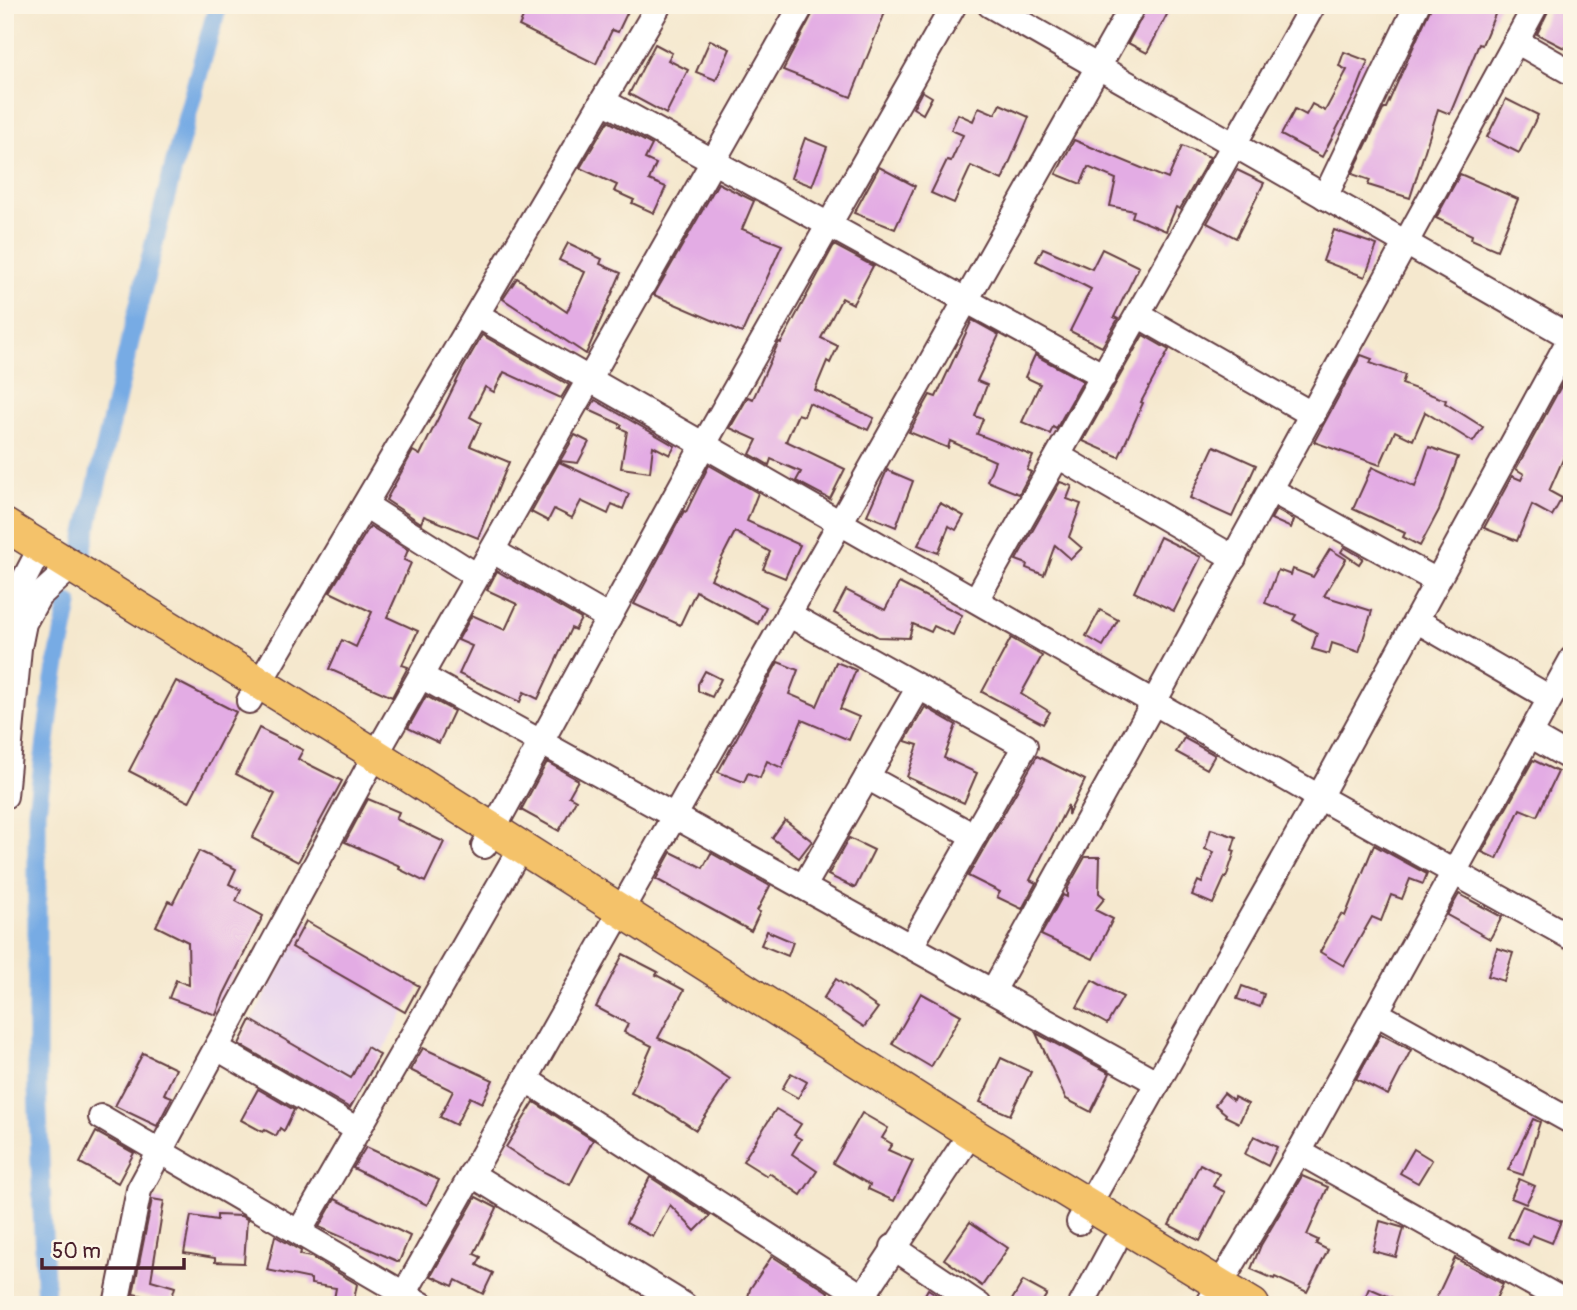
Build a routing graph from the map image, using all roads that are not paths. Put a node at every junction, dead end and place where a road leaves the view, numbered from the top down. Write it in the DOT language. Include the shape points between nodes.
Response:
graph roads {
  1 [pos="659,5"];
  2 [pos="802,5"];
  3 [pos="954,5"];
  4 [pos="990,5"];
  5 [pos="1133,5"];
  6 [pos="1312,5"];
  7 [pos="1417,5"];
  8 [pos="1536,5"];
  9 [pos="1517,41"];
  10 [pos="1098,67"];
  11 [pos="1572,73"];
  12 [pos="603,101"];
  13 [pos="1235,145"];
  14 [pos="713,163"];
  15 [pos="1325,197"];
  16 [pos="828,226"];
  17 [pos="1407,243"];
  18 [pos="966,300"];
  19 [pos="477,315"];
  20 [pos="1138,315"];
  21 [pos="1571,337"];
  22 [pos="1104,376"];
  23 [pos="591,379"];
  24 [pos="1313,415"];
  25 [pos="704,444"];
  26 [pos="1058,456"];
  27 [pos="1271,490"];
  28 [pos="365,505"];
  29 [pos="840,522"];
  30 [pos="5,525"];
  31 [pos="493,551"];
  32 [pos="1234,558"];
  33 [pos="40,559"];
  34 [pos="477,576"];
  35 [pos="1437,582"];
  36 [pos="976,600"];
  37 [pos="11,606"];
  38 [pos="788,614"];
  39 [pos="609,618"];
  40 [pos="1416,620"];
  41 [pos="1572,659"];
  42 [pos="421,676"];
  43 [pos="919,687"];
  44 [pos="254,692"];
  45 [pos="1550,698"];
  46 [pos="1154,702"];
  47 [pos="1530,735"];
  48 [pos="542,740"];
  49 [pos="1572,758"];
  50 [pos="371,763"];
  51 [pos="867,777"];
  52 [pos="5,796"];
  53 [pos="1320,797"];
  54 [pos="674,814"];
  55 [pos="974,836"];
  56 [pos="489,837"];
  57 [pos="512,863"];
  58 [pos="1454,872"];
  59 [pos="804,886"];
  60 [pos="616,918"];
  61 [pos="1572,938"];
  62 [pos="911,946"];
  63 [pos="993,991"];
  64 [pos="1376,1013"];
  65 [pos="217,1048"];
  66 [pos="525,1079"];
  67 [pos="1158,1083"];
  68 [pos="101,1117"];
  69 [pos="1572,1122"];
  70 [pos="358,1130"];
  71 [pos="966,1141"];
  72 [pos="160,1151"];
  73 [pos="1299,1152"];
  74 [pos="471,1174"];
  75 [pos="1084,1213"];
  76 [pos="299,1232"];
  77 [pos="1114,1244"];
  78 [pos="893,1247"];
  79 [pos="414,1299"];
  80 [pos="1226,1299"];
  81 [pos="859,1301"];
  82 [pos="116,1305"];
  83 [pos="684,1305"];
  84 [pos="979,1305"];
  85 [pos="1080,1305"];
  86 [pos="1571,1305"];
  1 -- 12 [label="street"];
  2 -- 14 [label="street"];
  3 -- 16 [label="street"];
  4 -- 10 [label="street"];
  5 -- 10 [label="street"];
  6 -- 13 [label="street"];
  7 -- 15 [label="street"];
  8 -- 9 [label="street"];
  9 -- 11 [label="street"];
  9 -- 17 [label="street"];
  10 -- 13 [label="street"];
  10 -- 18 [label="street"];
  12 -- 14 [label="street"];
  12 -- 19 [label="street"];
  13 -- 15 [label="street"];
  13 -- 20 [label="street"];
  14 -- 16 [label="street"];
  14 -- 23 [label="street"];
  15 -- 17 [label="street"];
  16 -- 18 [label="street"];
  16 -- 25 [label="street"];
  17 -- 21 [label="street"];
  17 -- 24 [label="street"];
  18 -- 22 [label="street"];
  18 -- 29 [label="street"];
  19 -- 23 [label="street"];
  19 -- 28 [label="street"];
  20 -- 22 [label="street"];
  20 -- 24 [label="street"];
  21 -- 35 [label="street"];
  22 -- 26 [label="street"];
  23 -- 25 [label="street"];
  23 -- 31 [label="street"];
  24 -- 27 [label="street"];
  25 -- 29 [label="street"];
  25 -- 39 [label="street"];
  26 -- 32 [label="street"];
  26 -- 36 [label="street"];
  27 -- 32 [label="street"];
  27 -- 35 [label="street"];
  28 -- 34 [label="street"];
  28 -- 44 [label="street"];
  29 -- 36 [label="street"];
  29 -- 38 [label="street"];
  30 -- 33 [label="main road"];
  31 -- 34 [label="street"];
  31 -- 39 [label="street"];
  32 -- 46 [label="street"];
  33 -- 37 [label="street"];
  33 -- 37 [label="street" via="39,596"];
  33 -- 44 [label="main road"];
  34 -- 42 [label="street"];
  35 -- 40 [label="street"];
  36 -- 46 [label="street"];
  37 -- 52 [label="street" via="21,635"];
  38 -- 43 [label="street"];
  38 -- 54 [label="street"];
  39 -- 48 [label="street"];
  40 -- 45 [label="street"];
  40 -- 53 [label="street"];
  41 -- 45 [label="street"];
  42 -- 48 [label="street"];
  42 -- 50 [label="street"];
  43 -- 51 [label="street"];
  43 -- 55 [label="street" via="1025,746"];
  44 -- 50 [label="main road"];
  45 -- 47 [label="street"];
  46 -- 53 [label="street"];
  46 -- 63 [label="street"];
  47 -- 49 [label="street"];
  47 -- 58 [label="street"];
  48 -- 54 [label="street"];
  48 -- 56 [label="street"];
  50 -- 56 [label="main road"];
  50 -- 65 [label="street"];
  51 -- 55 [label="street"];
  51 -- 59 [label="street"];
  53 -- 58 [label="street"];
  53 -- 67 [label="street"];
  54 -- 59 [label="street"];
  54 -- 60 [label="street"];
  55 -- 62 [label="street"];
  56 -- 57 [label="main road"];
  56 -- 60 [label="main road"];
  57 -- 60 [label="main road"];
  57 -- 70 [label="street"];
  58 -- 61 [label="street"];
  58 -- 64 [label="street"];
  59 -- 62 [label="street"];
  60 -- 66 [label="street"];
  60 -- 71 [label="main road"];
  62 -- 63 [label="street"];
  63 -- 67 [label="street"];
  64 -- 69 [label="street"];
  64 -- 73 [label="street"];
  65 -- 70 [label="street"];
  65 -- 72 [label="street"];
  66 -- 74 [label="street"];
  66 -- 81 [label="street"];
  67 -- 75 [label="street"];
  68 -- 72 [label="street"];
  70 -- 76 [label="street"];
  71 -- 75 [label="main road"];
  71 -- 78 [label="street"];
  72 -- 76 [label="street"];
  72 -- 82 [label="street" via="139,1190"];
  73 -- 80 [label="street"];
  73 -- 86 [label="street"];
  74 -- 79 [label="street"];
  74 -- 83 [label="street"];
  75 -- 77 [label="main road"];
  75 -- 80 [label="main road"];
  76 -- 79 [label="street"];
  77 -- 80 [label="main road"];
  77 -- 85 [label="street"];
  78 -- 81 [label="street"];
  78 -- 84 [label="street"];
}
